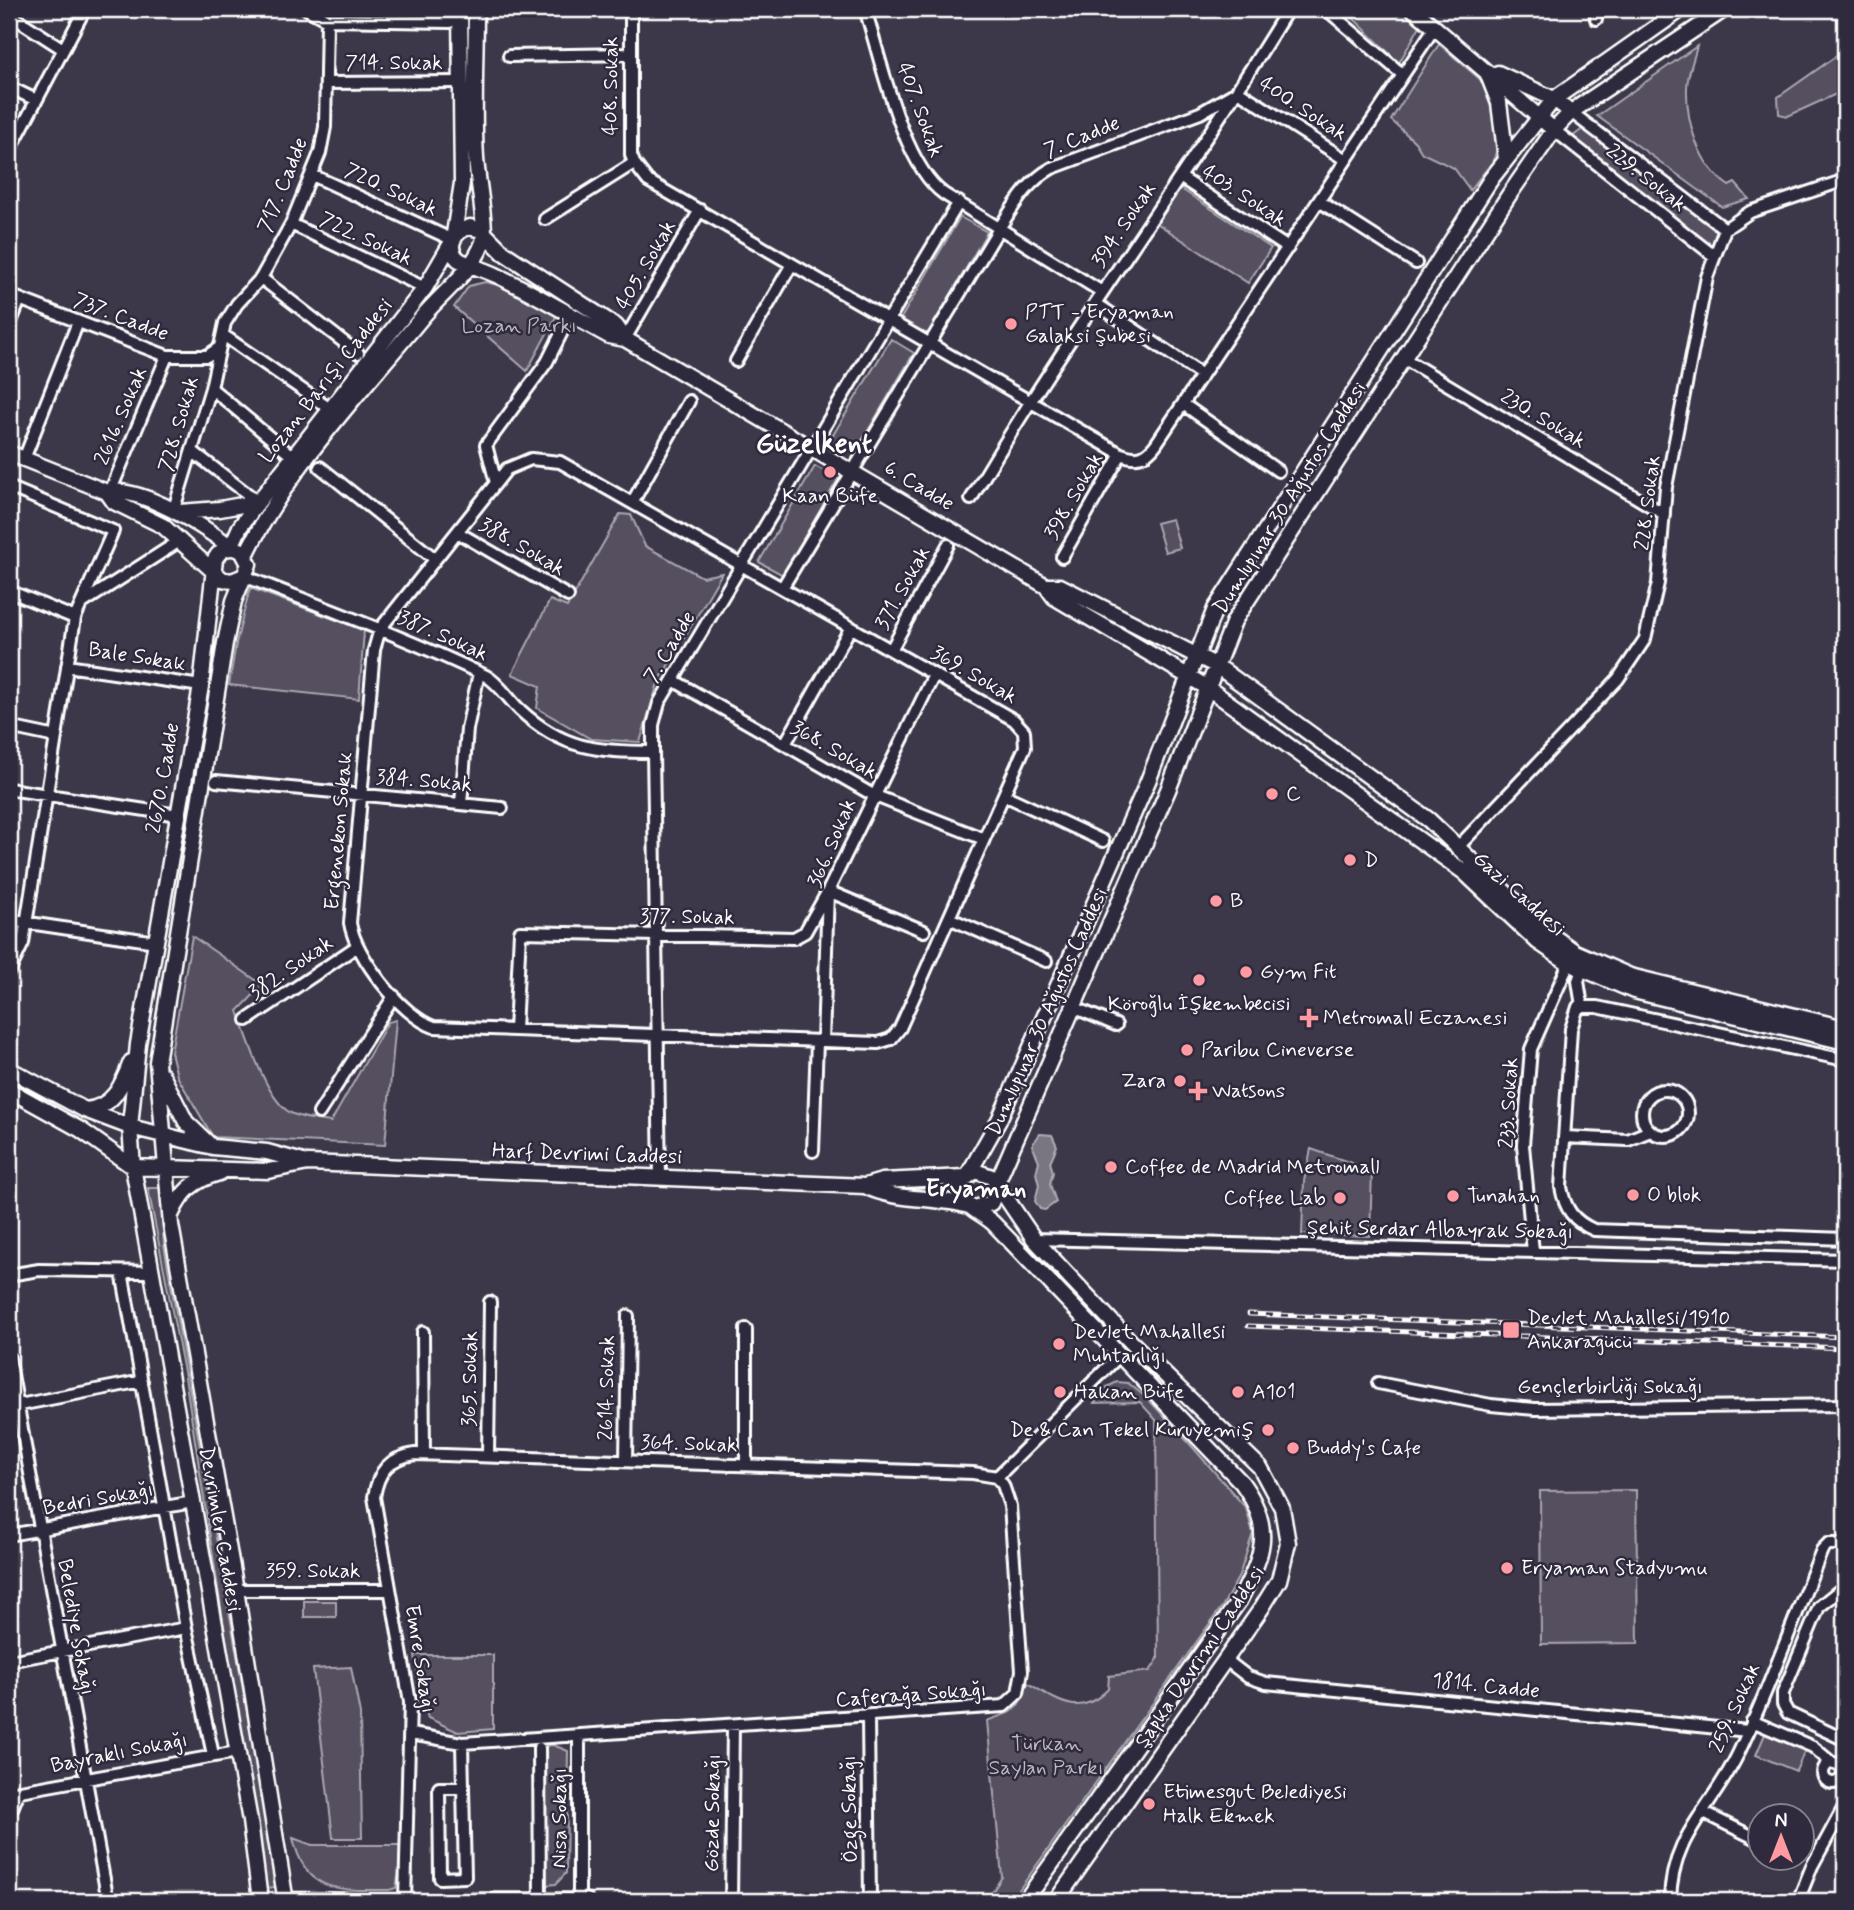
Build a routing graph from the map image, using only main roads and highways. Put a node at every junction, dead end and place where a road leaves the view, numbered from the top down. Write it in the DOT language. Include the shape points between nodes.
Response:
graph roads {
  1 [pos="460,9"];
  2 [pos="476,9"];
  3 [pos="1413,9"];
  4 [pos="1682,9"];
  5 [pos="1725,9"];
  6 [pos="1484,67"];
  7 [pos="1554,99"];
  8 [pos="1571,112"];
  9 [pos="1537,117"];
  10 [pos="1554,130"];
  11 [pos="1506,159"];
  12 [pos="485,234"];
  13 [pos="453,240"];
  14 [pos="472,263"];
  15 [pos="625,339"];
  16 [pos="9,453"];
  17 [pos="108,492"];
  18 [pos="258,502"];
  19 [pos="173,512"];
  20 [pos="231,547"];
  21 [pos="246,555"];
  22 [pos="215,570"];
  23 [pos="244,576"];
  24 [pos="1046,586"];
  25 [pos="1196,656"];
  26 [pos="1217,666"];
  27 [pos="1188,678"];
  28 [pos="1208,688"];
  29 [pos="1429,820"];
  30 [pos="1416,836"];
  31 [pos="1585,964"];
  32 [pos="1845,1028"];
  33 [pos="1845,1042"];
  34 [pos="138,1044"];
  35 [pos="157,1062"];
  36 [pos="9,1069"];
  37 [pos="9,1090"];
  38 [pos="85,1110"];
  39 [pos="130,1127"];
  40 [pos="164,1136"];
  41 [pos="213,1147"];
  42 [pos="308,1163"];
  43 [pos="133,1167"];
  44 [pos="167,1168"];
  45 [pos="233,1169"];
  46 [pos="967,1175"];
  47 [pos="865,1186"];
  48 [pos="996,1186"];
  49 [pos="972,1207"];
  50 [pos="171,1216"];
  51 [pos="1131,1342"];
  52 [pos="1118,1357"];
  53 [pos="290,1899"];
  54 [pos="260,1900"];
  55 [pos="540,1900"];
  56 [pos="347,1901"];
  57 [pos="447,1901"];
  58 [pos="579,1901"];
  59 [pos="586,1901"];
  60 [pos="1025,1901"];
  61 [pos="1056,1901"];
  1 -- 13 [label="main road, Lozan Barışı Caddesi" via="462,183"];
  2 -- 12 [label="main road" via="476,155"];
  3 -- 6 [label="main road"];
  4 -- 7 [label="main road, Dumlupınar 30 Ağustos Caddesi"];
  5 -- 8 [label="main road, Dumlupınar 30 Ağustos Caddesi"];
  6 -- 7 [label="main road"];
  6 -- 9 [label="main road"];
  6 -- 11 [label="main road" via="1499,103"];
  7 -- 8 [label="main road"];
  7 -- 9 [label="main road, Dumlupınar 30 Ağustos Caddesi"];
  8 -- 10 [label="main road, Dumlupınar 30 Ağustos Caddesi"];
  9 -- 10 [label="main road"];
  9 -- 11 [label="main road, Dumlupınar 30 Ağustos Caddesi"];
  10 -- 26 [label="main road, Dumlupınar 30 Ağustos Caddesi" via="1234,621"];
  11 -- 25 [label="main road, Dumlupınar 30 Ağustos Caddesi" via="1215,609"];
  12 -- 13 [label="main road" via="470,227"];
  12 -- 14 [label="main road, Lozan Barışı Caddesi"];
  12 -- 15 [label="main road, 6. Cadde" via="513,258 616,326"];
  13 -- 14 [label="main road" via="455,256"];
  13 -- 18 [label="main road, Lozan Barışı Caddesi" via="425,288"];
  14 -- 15 [label="main road, 6. Cadde" via="609,336"];
  14 -- 21 [label="main road, Lozan Barışı Caddesi" via="308,456 266,514"];
  15 -- 24 [label="main road, 6. Cadde"];
  16 -- 17 [label="main road"];
  17 -- 19 [label="main road" via="121,490"];
  17 -- 22 [label="main road" via="114,502 163,526"];
  18 -- 19 [label="main road"];
  18 -- 20 [label="main road, Lozan Barışı Caddesi"];
  19 -- 20 [label="main road" via="203,526"];
  20 -- 21 [label="main road"];
  20 -- 22 [label="main road" via="217,554"];
  21 -- 23 [label="main road" via="249,564"];
  22 -- 23 [label="main road" via="227,581"];
  22 -- 34 [label="main road, 2670. Cadde" via="201,686"];
  23 -- 35 [label="main road, 2670. Cadde" via="225,643"];
  24 -- 25 [label="main road, 6. Cadde" via="1060,586"];
  24 -- 27 [label="main road, 6. Cadde" via="1054,597"];
  25 -- 26 [label="main road, 6. Cadde"];
  25 -- 27 [label="main road, Dumlupınar 30 Ağustos Caddesi"];
  26 -- 28 [label="main road, Dumlupınar 30 Ağustos Caddesi"];
  26 -- 29 [label="main road, Gazi Caddesi"];
  27 -- 28 [label="main road, 6. Cadde"];
  27 -- 46 [label="main road, Dumlupınar 30 Ağustos Caddesi" via="999,1120"];
  28 -- 30 [label="main road, Gazi Caddesi"];
  28 -- 48 [label="main road, Dumlupınar 30 Ağustos Caddesi"];
  29 -- 30 [label="main road"];
  29 -- 31 [label="main road, Gazi Caddesi"];
  30 -- 31 [label="main road, Gazi Caddesi" via="1464,872 1538,942 1569,963"];
  31 -- 32 [label="main road, Gazi Caddesi"];
  31 -- 33 [label="main road, Gazi Caddesi" via="1634,991"];
  34 -- 38 [label="main road" via="112,1099"];
  34 -- 39 [label="main road, 2670. Cadde"];
  35 -- 40 [label="main road, 2670. Cadde"];
  35 -- 41 [label="main road" via="186,1122"];
  36 -- 38 [label="main road, Harf Devrimi Caddesi"];
  37 -- 43 [label="main road" via="81,1130"];
  38 -- 39 [label="main road, Harf Devrimi Caddesi"];
  39 -- 40 [label="main road, Harf Devrimi Caddesi"];
  39 -- 43 [label="main road, 2670. Cadde"];
  40 -- 41 [label="main road, Harf Devrimi Caddesi"];
  40 -- 44 [label="main road, 2670. Cadde"];
  41 -- 42 [label="main road, Harf Devrimi Caddesi" via="267,1152"];
  42 -- 45 [label="main road, Harf Devrimi Caddesi" via="268,1171"];
  42 -- 47 [label="main road, Harf Devrimi Caddesi"];
  43 -- 44 [label="main road, Harf Devrimi Caddesi"];
  43 -- 54 [label="main road, Devrimler Caddesi"];
  44 -- 45 [label="main road, Harf Devrimi Caddesi"];
  44 -- 50 [label="main road, Devrimler Caddesi"];
  45 -- 50 [label="main road" via="189,1186"];
  46 -- 47 [label="main road, Harf Devrimi Caddesi"];
  46 -- 48 [label="main road" via="987,1173"];
  46 -- 49 [label="main road" via="960,1193"];
  47 -- 49 [label="main road, Harf Devrimi Caddesi" via="882,1195"];
  48 -- 49 [label="main road" via="991,1203"];
  48 -- 51 [label="main road, Şapka Devrimi Caddesi" via="1034,1239"];
  49 -- 52 [label="main road, Şapka Devrimi Caddesi" via="993,1223"];
  50 -- 53 [label="main road, Devrimler Caddesi"];
  51 -- 52 [label="main road"];
  51 -- 61 [label="main road, Şapka Devrimi Caddesi" via="1260,1467 1282,1508 1288,1543 1285,1565 1261,1609"];
  52 -- 60 [label="main road, Şapka Devrimi Caddesi" via="1242,1483 1262,1520 1262,1550 1239,1601"];
  53 -- 54 [label="main road" via="272,1894"];
  53 -- 56 [label="main road"];
  55 -- 57 [label="main road"];
  55 -- 58 [label="main road"];
  58 -- 59 [label="main road"];
}
